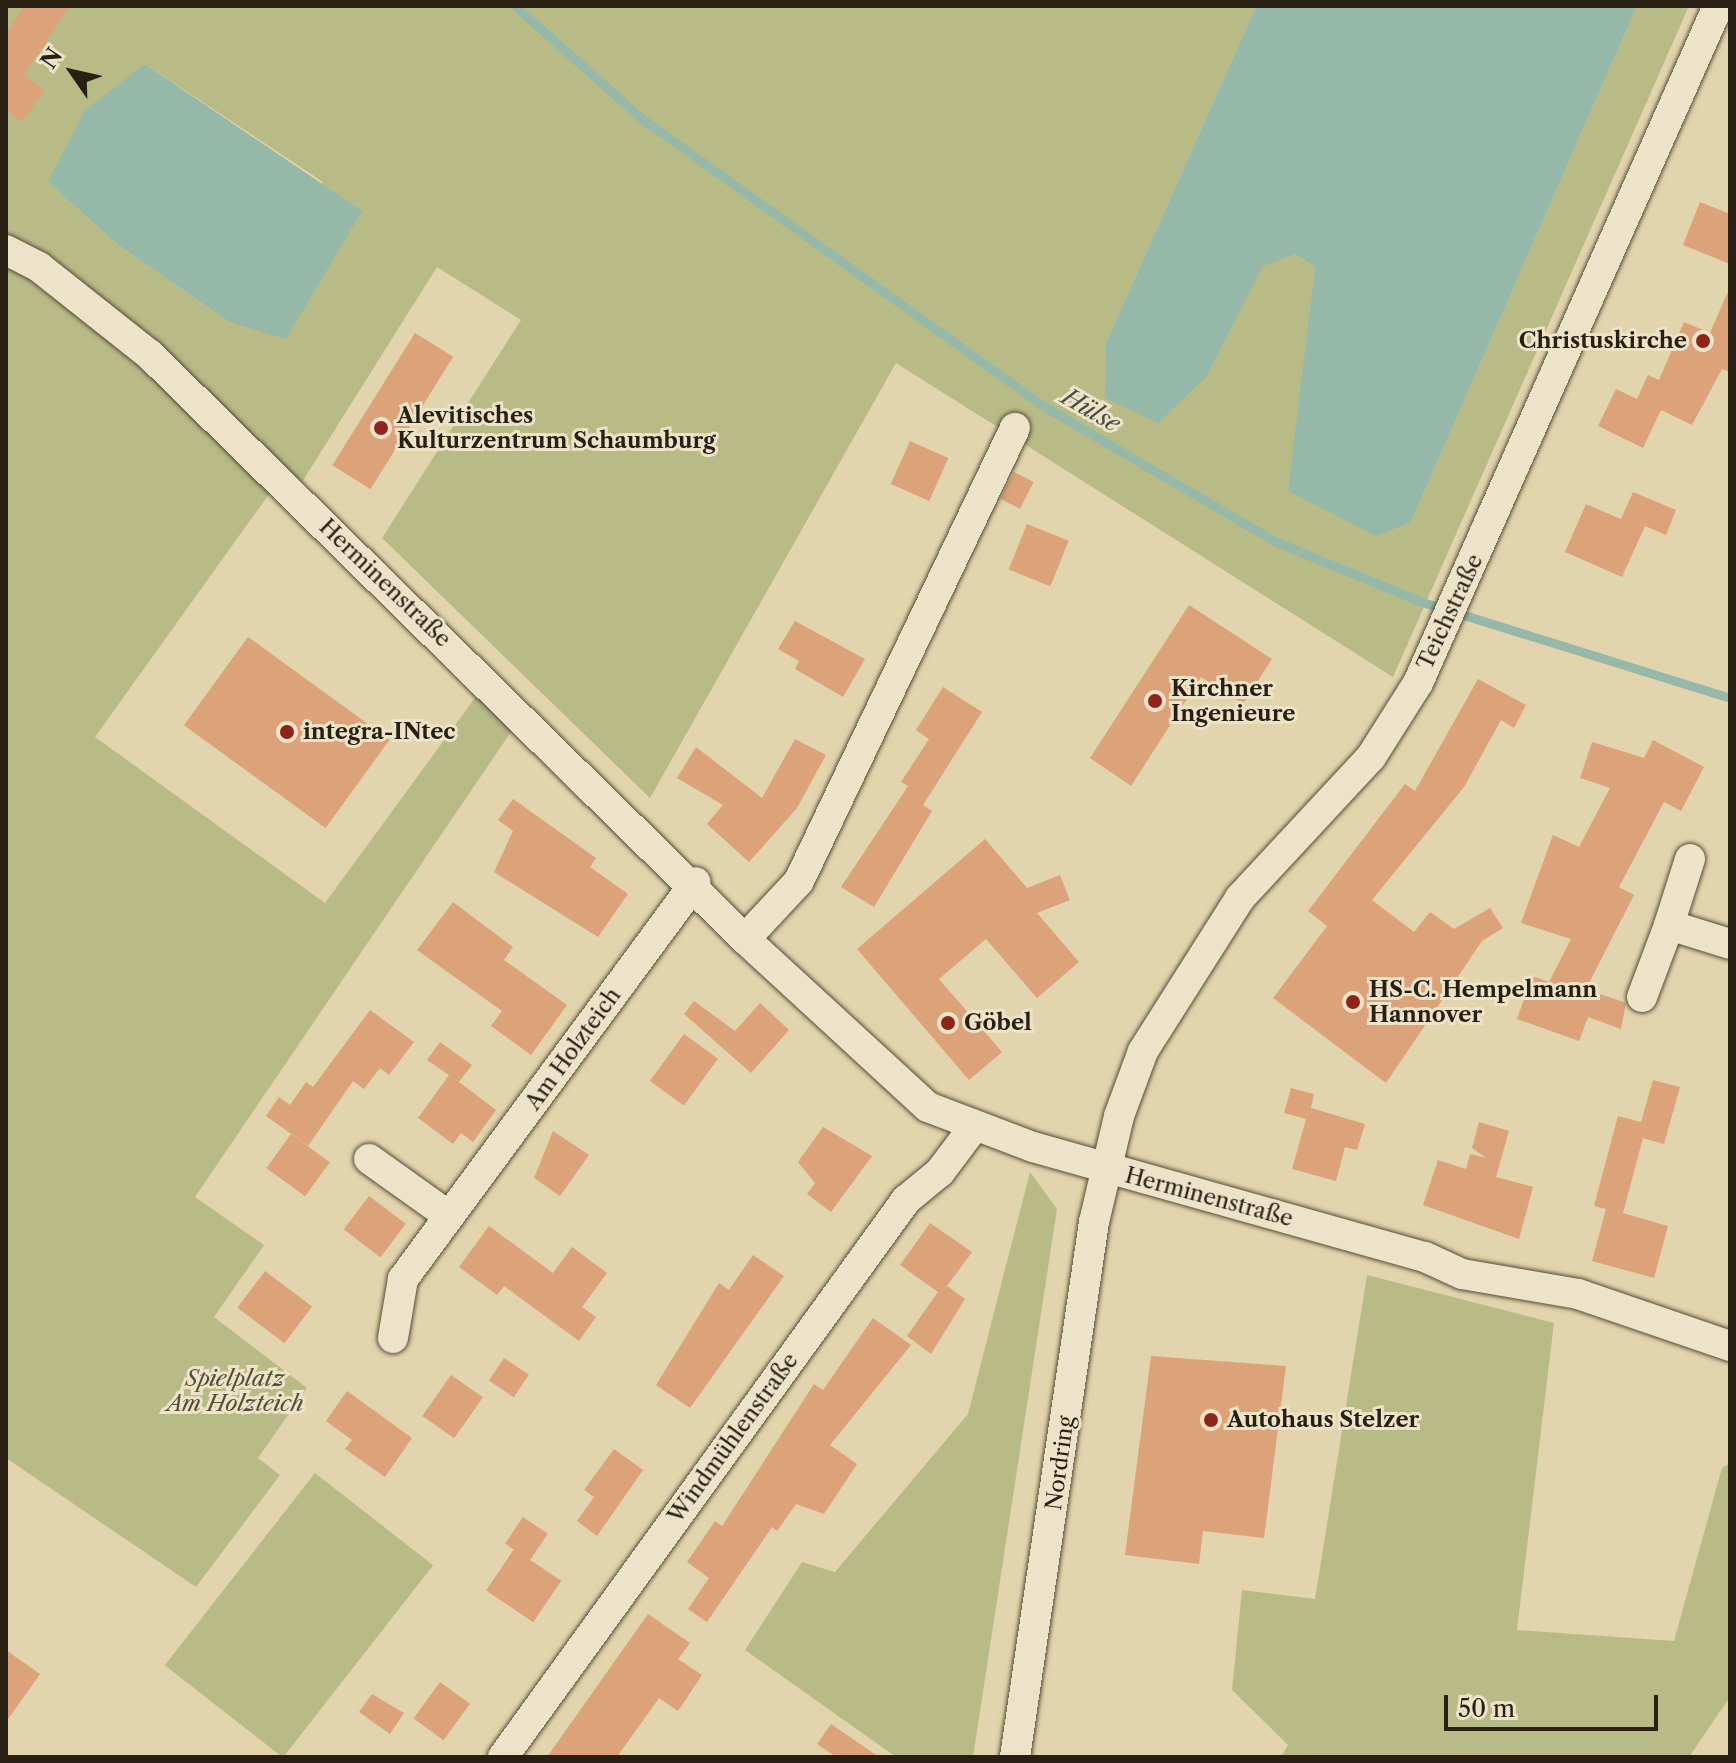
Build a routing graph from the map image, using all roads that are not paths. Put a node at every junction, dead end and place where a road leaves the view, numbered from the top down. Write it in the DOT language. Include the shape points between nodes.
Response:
graph roads {
  1 [pos="1718,6"];
  2 [pos="6,250"];
  3 [pos="1015,428"];
  4 [pos="1690,859"];
  5 [pos="696,882"];
  6 [pos="1669,925"];
  7 [pos="745,939"];
  8 [pos="1730,944"];
  9 [pos="1642,997"];
  10 [pos="973,1128"];
  11 [pos="369,1159"];
  12 [pos="1105,1168"];
  13 [pos="449,1216"];
  14 [pos="393,1338"];
  15 [pos="1730,1346"];
  16 [pos="503,1757"];
  17 [pos="1015,1757"];
  1 -- 12 [label="street, Teichstraße" via="1452,611 1371,757 1240,898 1173,994 1124,1100"];
  2 -- 5 [label="street, Herminenstraße" via="39,267 150,355"];
  3 -- 7 [label="street" via="799,881"];
  4 -- 6 [label="street"];
  5 -- 7 [label="street, Herminenstraße"];
  5 -- 13 [label="street, Am Holzteich"];
  6 -- 8 [label="street"];
  6 -- 9 [label="street"];
  7 -- 10 [label="street, Herminenstraße" via="928,1107"];
  10 -- 12 [label="street, Herminenstraße"];
  10 -- 16 [label="street, Windmühlenstraße" via="940,1172 906,1200"];
  11 -- 13 [label="street"];
  12 -- 15 [label="street, Herminenstraße" via="1425,1257 1462,1274 1578,1294"];
  12 -- 17 [label="street, Nordring"];
  13 -- 14 [label="street, Am Holzteich" via="403,1279"];
}
